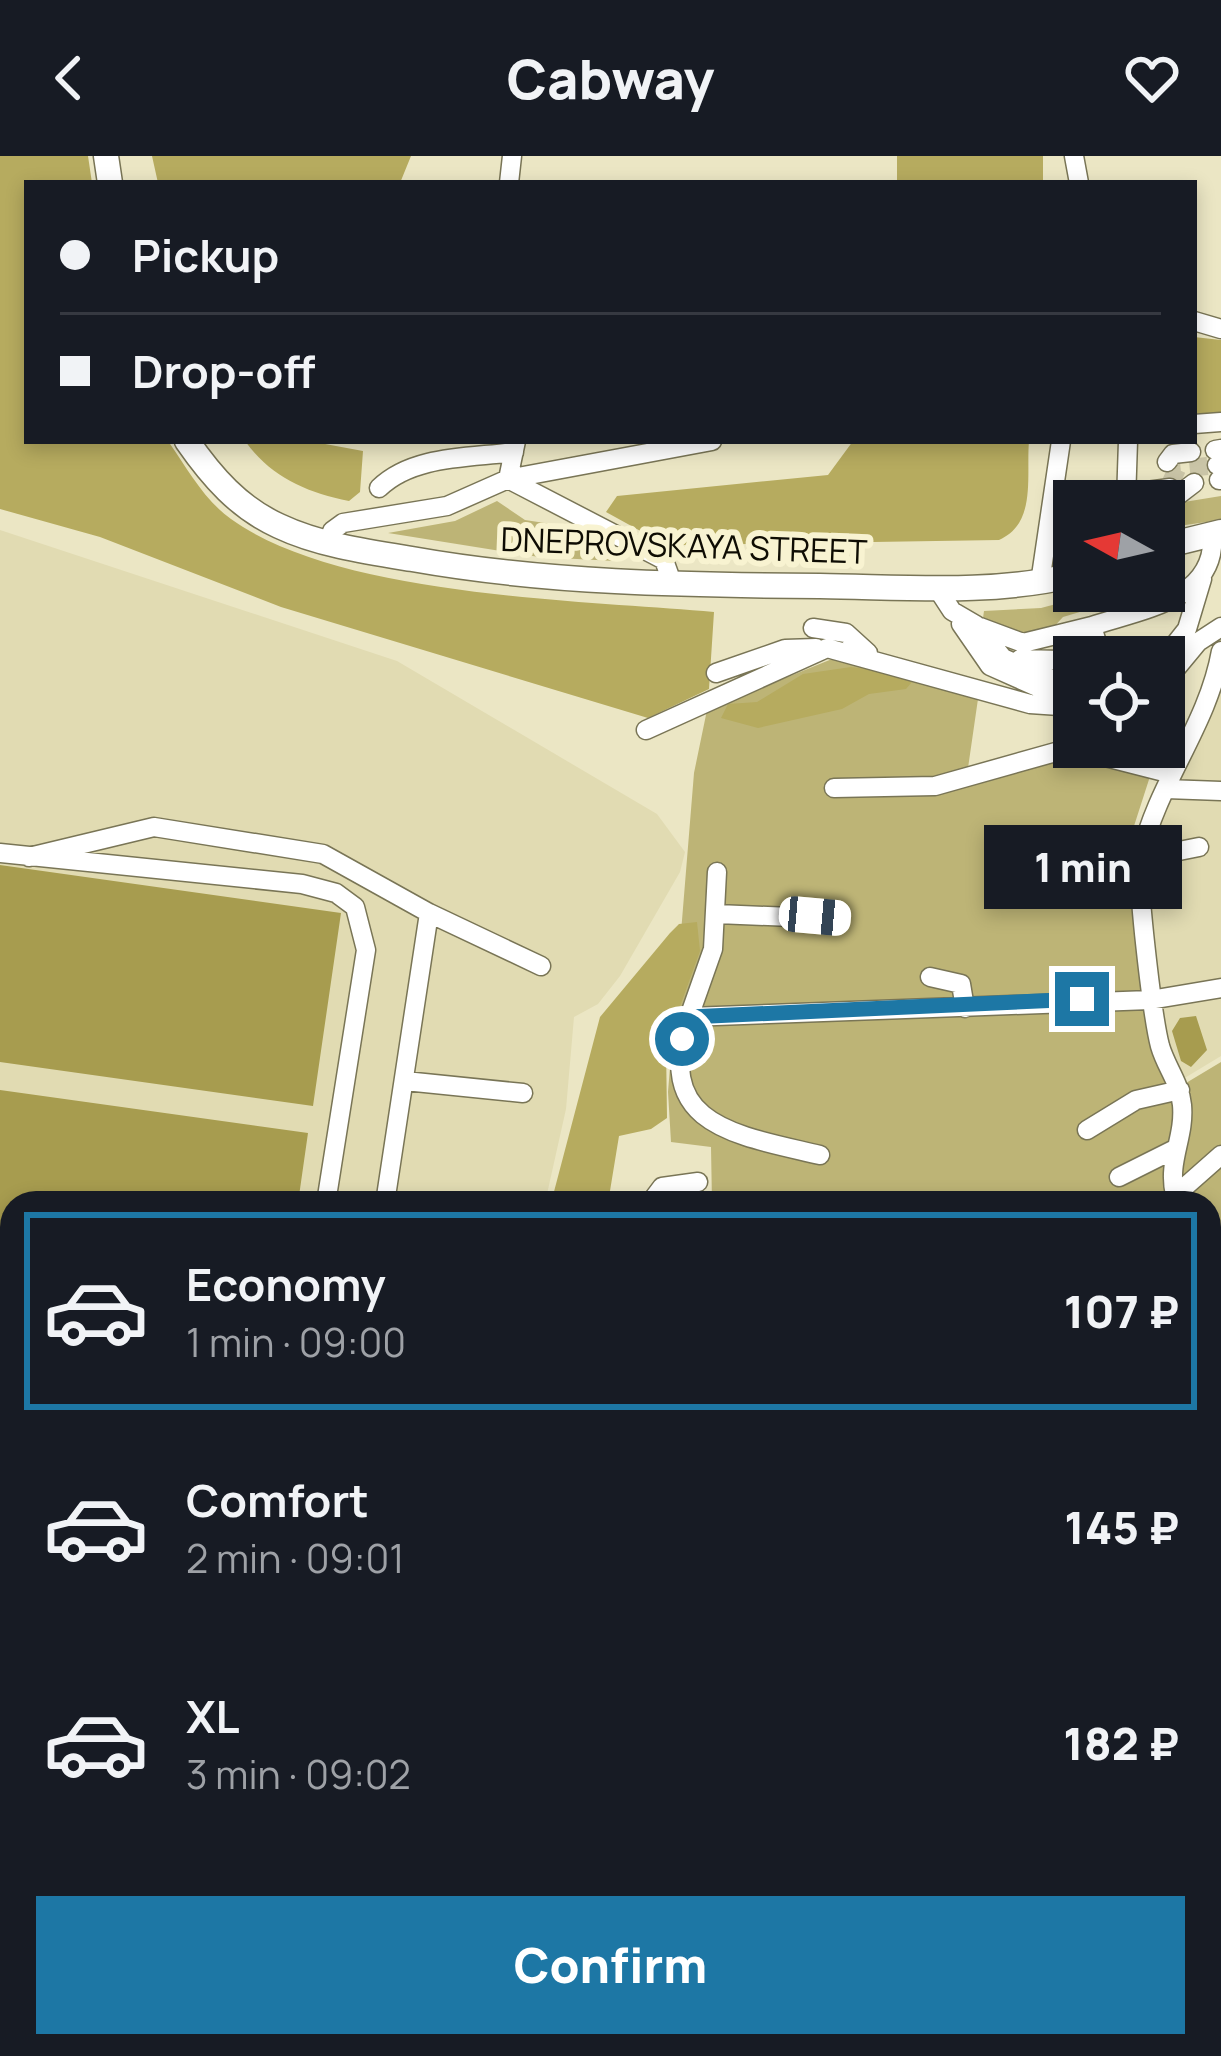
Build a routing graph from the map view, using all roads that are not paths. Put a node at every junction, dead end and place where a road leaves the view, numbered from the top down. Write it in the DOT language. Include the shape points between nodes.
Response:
graph roads {
  1 [pos="190,444"];
  2 [pos="206,444"];
  3 [pos="696,444"];
  4 [pos="1061,444"];
  5 [pos="1128,444"];
  6 [pos="515,446"];
  7 [pos="1191,452"];
  8 [pos="508,479"];
  9 [pos="1127,480"];
  10 [pos="1169,480"];
  11 [pos="1194,483"];
  12 [pos="1185,484"];
  13 [pos="380,488"];
  14 [pos="332,531"];
  15 [pos="1217,537"];
  16 [pos="1185,545"];
  17 [pos="669,574"];
  18 [pos="1053,575"];
  19 [pos="1041,576"];
  20 [pos="1053,577"];
  21 [pos="1202,579"];
  22 [pos="938,588"];
  23 [pos="952,610"];
  24 [pos="976,625"];
  25 [pos="1221,627"];
  26 [pos="813,628"];
  27 [pos="1181,636"];
  28 [pos="827,648"];
  29 [pos="1221,651"];
  30 [pos="872,656"];
  31 [pos="1185,657"];
  32 [pos="1003,658"];
  33 [pos="1053,660"];
  34 [pos="716,673"];
  35 [pos="1053,679"];
  36 [pos="1053,694"];
  37 [pos="1053,707"];
  38 [pos="1211,709"];
  39 [pos="1221,728"];
  40 [pos="646,730"];
  41 [pos="1169,781"];
  42 [pos="834,788"];
  43 [pos="1221,791"];
  44 [pos="1199,847"];
  45 [pos="0,853"];
  46 [pos="29,856"];
  47 [pos="1139,859"];
  48 [pos="717,872"];
  49 [pos="430,913"];
  50 [pos="717,914"];
  51 [pos="839,919"];
  52 [pos="541,966"];
  53 [pos="930,976"];
  54 [pos="1221,988"];
  55 [pos="1154,1000"];
  56 [pos="965,1008"];
  57 [pos="689,1017"];
  58 [pos="405,1081"];
  59 [pos="1180,1090"];
  60 [pos="523,1094"];
  61 [pos="1087,1130"];
  62 [pos="1173,1150"];
  63 [pos="820,1155"];
  64 [pos="1217,1163"];
  65 [pos="1119,1178"];
  66 [pos="698,1182"];
  67 [pos="328,1191"];
  68 [pos="387,1191"];
  69 [pos="658,1191"];
  70 [pos="1171,1191"];
  71 [pos="1181,1191"];
  1 -- 22 [label="main road, DNEPROVSKAYA STREET" via="243,506 281,527 381,554 568,580"];
  2 -- 14 [label="main road, DNEPROVSKAYA STREET" via="251,496"];
  3 -- 8 [label="street"];
  4 -- 19 [label="street"];
  5 -- 9 [label="street"];
  6 -- 8 [label="street"];
  6 -- 13 [label="street" via="395,472"];
  7 -- 10 [label="street" via="1170,455"];
  8 -- 14 [label="street" via="447,506"];
  8 -- 17 [label="street" via="664,560"];
  11 -- 12 [label="street"];
  14 -- 17 [label="main road, DNEPROVSKAYA STREET" via="448,556"];
  15 -- 16 [label="main road"];
  15 -- 21 [label="street"];
  17 -- 19 [label="main road, DNEPROVSKAYA STREET"];
  18 -- 19 [label="main road, DNEPROVSKAYA STREET"];
  20 -- 22 [label="main road, DNEPROVSKAYA STREET" via="1010,588"];
  21 -- 24 [label="street" via="1095,636 1023,643"];
  21 -- 27 [label="street"];
  22 -- 23 [label="street"];
  23 -- 24 [label="street"];
  23 -- 36 [label="street" via="990,666"];
  24 -- 32 [label="street"];
  25 -- 31 [label="street"];
  26 -- 30 [label="street" via="846,633"];
  28 -- 30 [label="street"];
  28 -- 34 [label="street" via="785,649"];
  28 -- 40 [label="street"];
  29 -- 38 [label="street"];
  30 -- 37 [label="street" via="1025,707"];
  32 -- 33 [label="street"];
  32 -- 35 [label="street"];
  38 -- 39 [label="street"];
  38 -- 41 [label="street"];
  41 -- 42 [label="street" via="1070,748 1002,755 935,786"];
  41 -- 43 [label="street"];
  41 -- 47 [label="street"];
  44 -- 47 [label="street"];
  45 -- 46 [label="street"];
  46 -- 49 [label="street" via="154,827 322,854"];
  46 -- 67 [label="street" via="302,884 355,907 365,950"];
  47 -- 55 [label="street"];
  48 -- 50 [label="street"];
  49 -- 52 [label="street"];
  49 -- 58 [label="street"];
  50 -- 51 [label="street"];
  50 -- 57 [label="street"];
  53 -- 56 [label="street" via="962,984"];
  54 -- 55 [label="street"];
  55 -- 56 [label="street"];
  55 -- 59 [label="street" via="1160,1048"];
  56 -- 57 [label="street"];
  57 -- 63 [label="street" via="679,1073 690,1105 736,1133"];
  58 -- 60 [label="street"];
  58 -- 68 [label="street"];
  59 -- 61 [label="street" via="1136,1100"];
  59 -- 62 [label="street"];
  62 -- 65 [label="street"];
  62 -- 70 [label="street"];
  64 -- 71 [label="street"];
  66 -- 69 [label="street"];
}
